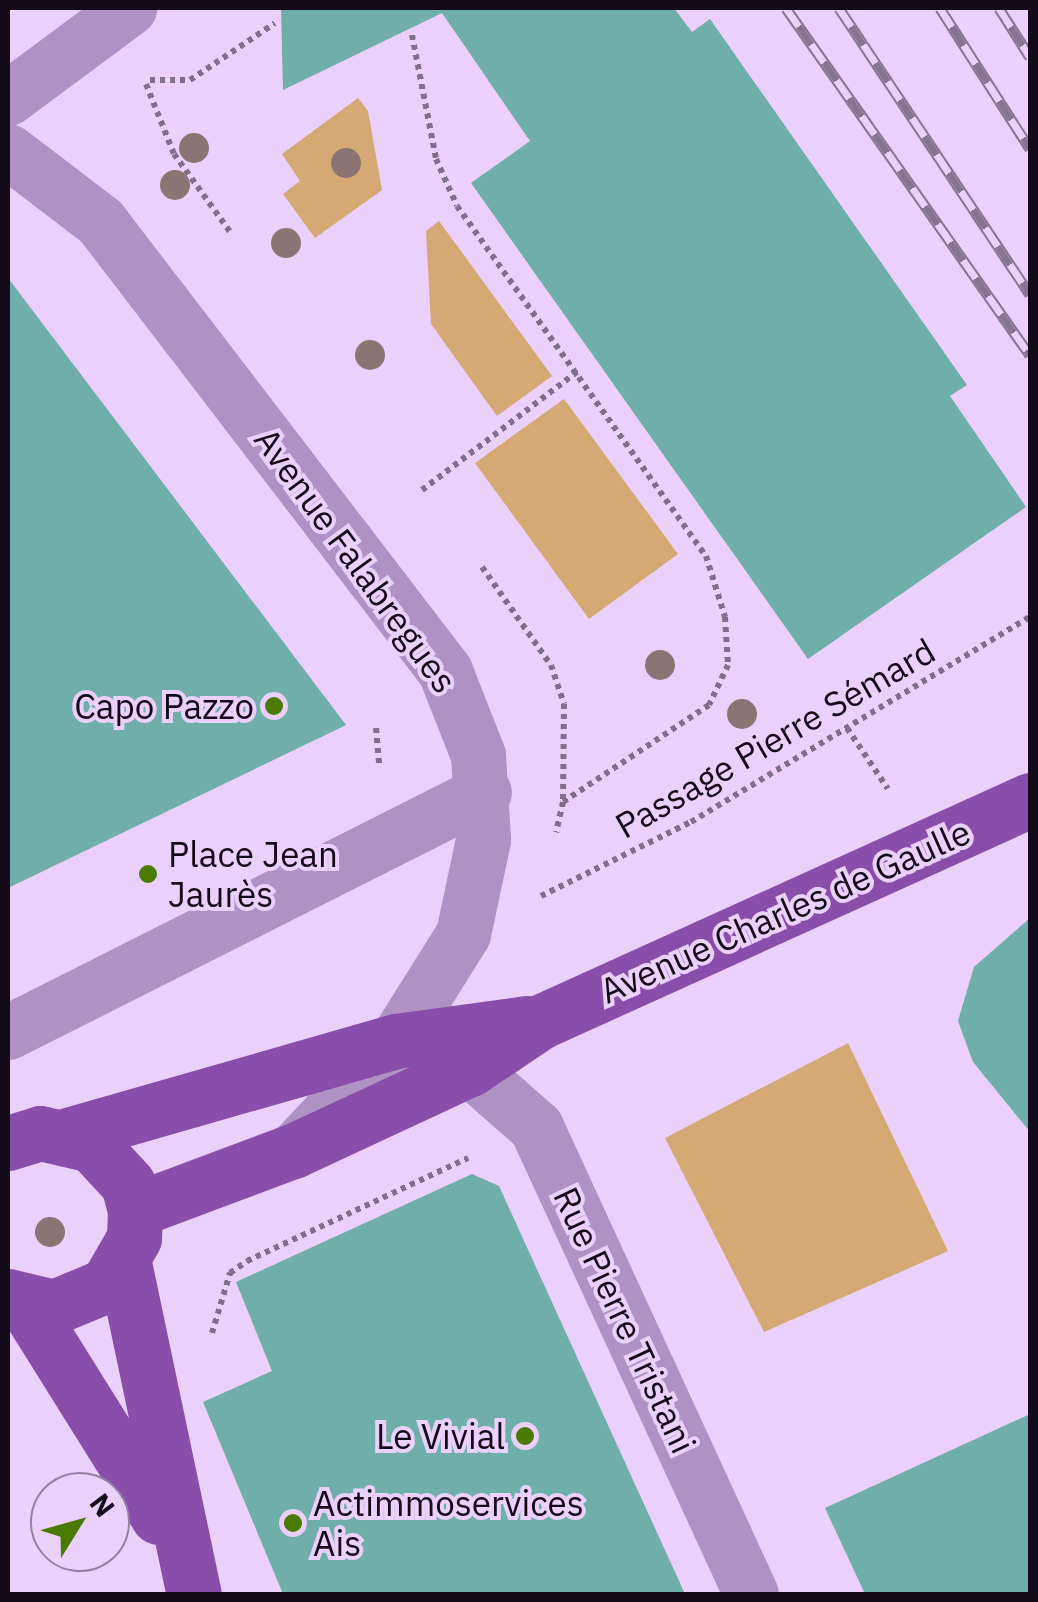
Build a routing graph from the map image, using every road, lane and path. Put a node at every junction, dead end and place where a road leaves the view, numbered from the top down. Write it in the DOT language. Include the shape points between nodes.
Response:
graph roads {
  1 [pos="129,8"];
  2 [pos="276,23"];
  3 [pos="412,35"];
  4 [pos="8,98"];
  5 [pos="8,151"];
  6 [pos="231,234"];
  7 [pos="578,371"];
  8 [pos="422,490"];
  9 [pos="482,567"];
  10 [pos="1030,617"];
  11 [pos="376,728"];
  12 [pos="846,728"];
  13 [pos="369,773"];
  14 [pos="908,784"];
  15 [pos="484,792"];
  16 [pos="1030,800"];
  17 [pos="563,802"];
  18 [pos="554,840"];
  19 [pos="546,877"];
  20 [pos="540,1022"];
  21 [pos="8,1032"];
  22 [pos="396,1041"];
  23 [pos="470,1069"];
  24 [pos="536,1126"];
  25 [pos="68,1134"];
  26 [pos="8,1143"];
  27 [pos="293,1151"];
  28 [pos="129,1237"];
  29 [pos="16,1300"];
  30 [pos="206,1350"];
  31 [pos="190,1582"];
  32 [pos="751,1594"];
  1 -- 4 [label="street"];
  2 -- 6 [label="path" via="190,80 144,79 174,154"];
  3 -- 7 [label="path" via="436,159 457,206"];
  5 -- 15 [label="street, Avenue Falabregues" via="100,221 445,671 464,710"];
  7 -- 8 [label="path"];
  7 -- 17 [label="path" via="706,556 724,616 728,665 709,706"];
  9 -- 17 [label="path" via="551,666 564,704"];
  10 -- 12 [label="path, Passage Pierre Sémard"];
  11 -- 13 [label="path" via="384,752"];
  12 -- 14 [label="path" via="890,792"];
  12 -- 19 [label="path, Passage Pierre Sémard" via="691,822 541,896"];
  15 -- 21 [label="street"];
  15 -- 22 [label="street, Avenue Falabregues" via="463,934"];
  16 -- 20 [label="main road, Avenue Charles de Gaulle"];
  17 -- 18 [label="path"];
  20 -- 22 [label="main road"];
  20 -- 23 [label="main road"];
  22 -- 25 [label="main road"];
  22 -- 27 [label="street"];
  23 -- 24 [label="street, Rue Pierre Tristani"];
  23 -- 27 [label="main road"];
  24 -- 30 [label="path" via="230,1273"];
  24 -- 32 [label="street, Rue Pierre Tristani"];
  25 -- 26 [label="main road"];
  25 -- 28 [label="main road" via="113,1162"];
  27 -- 28 [label="main road"];
  28 -- 29 [label="main road" via="82,1301"];
  28 -- 31 [label="main road"];
  29 -- 31 [label="main road"];
}
